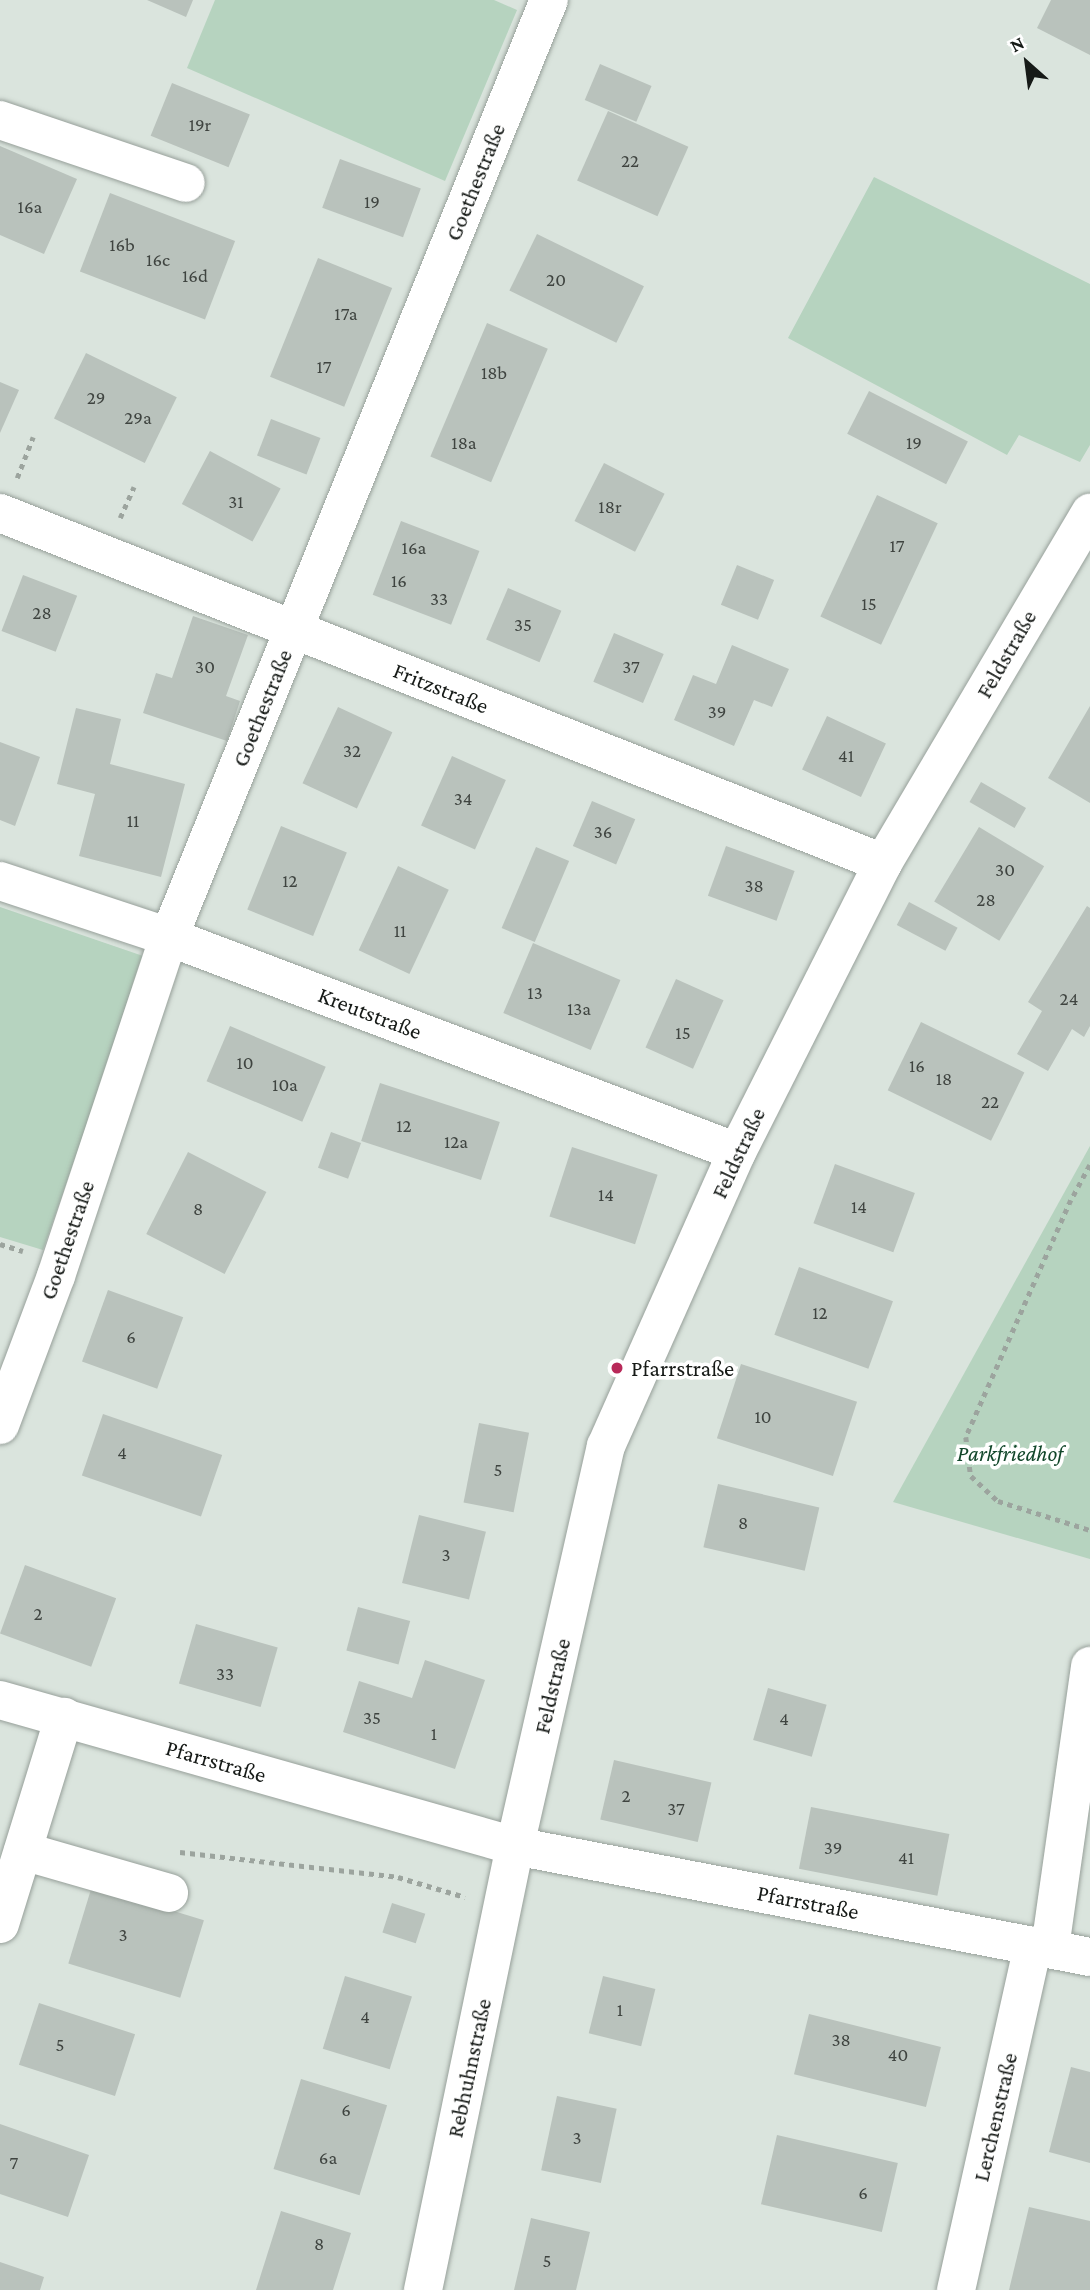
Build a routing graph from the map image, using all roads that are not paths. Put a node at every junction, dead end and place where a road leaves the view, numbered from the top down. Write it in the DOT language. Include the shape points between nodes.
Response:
graph roads {
  1 [pos="549,0"];
  2 [pos="0,120"];
  3 [pos="186,183"];
  4 [pos="0,513"];
  5 [pos="1090,513"];
  6 [pos="294,630"];
  7 [pos="883,863"];
  8 [pos="0,881"];
  9 [pos="169,937"];
  10 [pos="737,1152"];
  11 [pos="0,1424"];
  12 [pos="1090,1666"];
  13 [pos="0,1700"];
  14 [pos="64,1717"];
  15 [pos="515,1846"];
  16 [pos="23,1851"];
  17 [pos="169,1893"];
  18 [pos="0,1924"];
  19 [pos="1042,1946"];
  20 [pos="1090,1957"];
  21 [pos="423,2290"];
  22 [pos="956,2290"];
  1 -- 6 [label="street, Goethestraße"];
  2 -- 3 [label="street"];
  4 -- 6 [label="street, Fritzstraße"];
  5 -- 7 [label="street, Feldstraße"];
  6 -- 7 [label="street, Fritzstraße"];
  6 -- 9 [label="street, Goethestraße"];
  7 -- 10 [label="street, Feldstraße"];
  8 -- 9 [label="street, Kreutstraße"];
  9 -- 10 [label="street, Kreutstraße"];
  9 -- 11 [label="street, Goethestraße" via="56,1276"];
  10 -- 15 [label="street, Feldstraße" via="607,1446"];
  12 -- 19 [label="street, Lerchenstraße"];
  13 -- 14 [label="street, Pfarrstraße"];
  14 -- 15 [label="street, Pfarrstraße"];
  14 -- 16 [label="street"];
  15 -- 19 [label="street, Pfarrstraße"];
  15 -- 21 [label="street, Rebhuhnstraße"];
  16 -- 17 [label="street"];
  16 -- 18 [label="street"];
  19 -- 20 [label="street, Pfarrstraße"];
  19 -- 22 [label="street, Lerchenstraße"];
}
